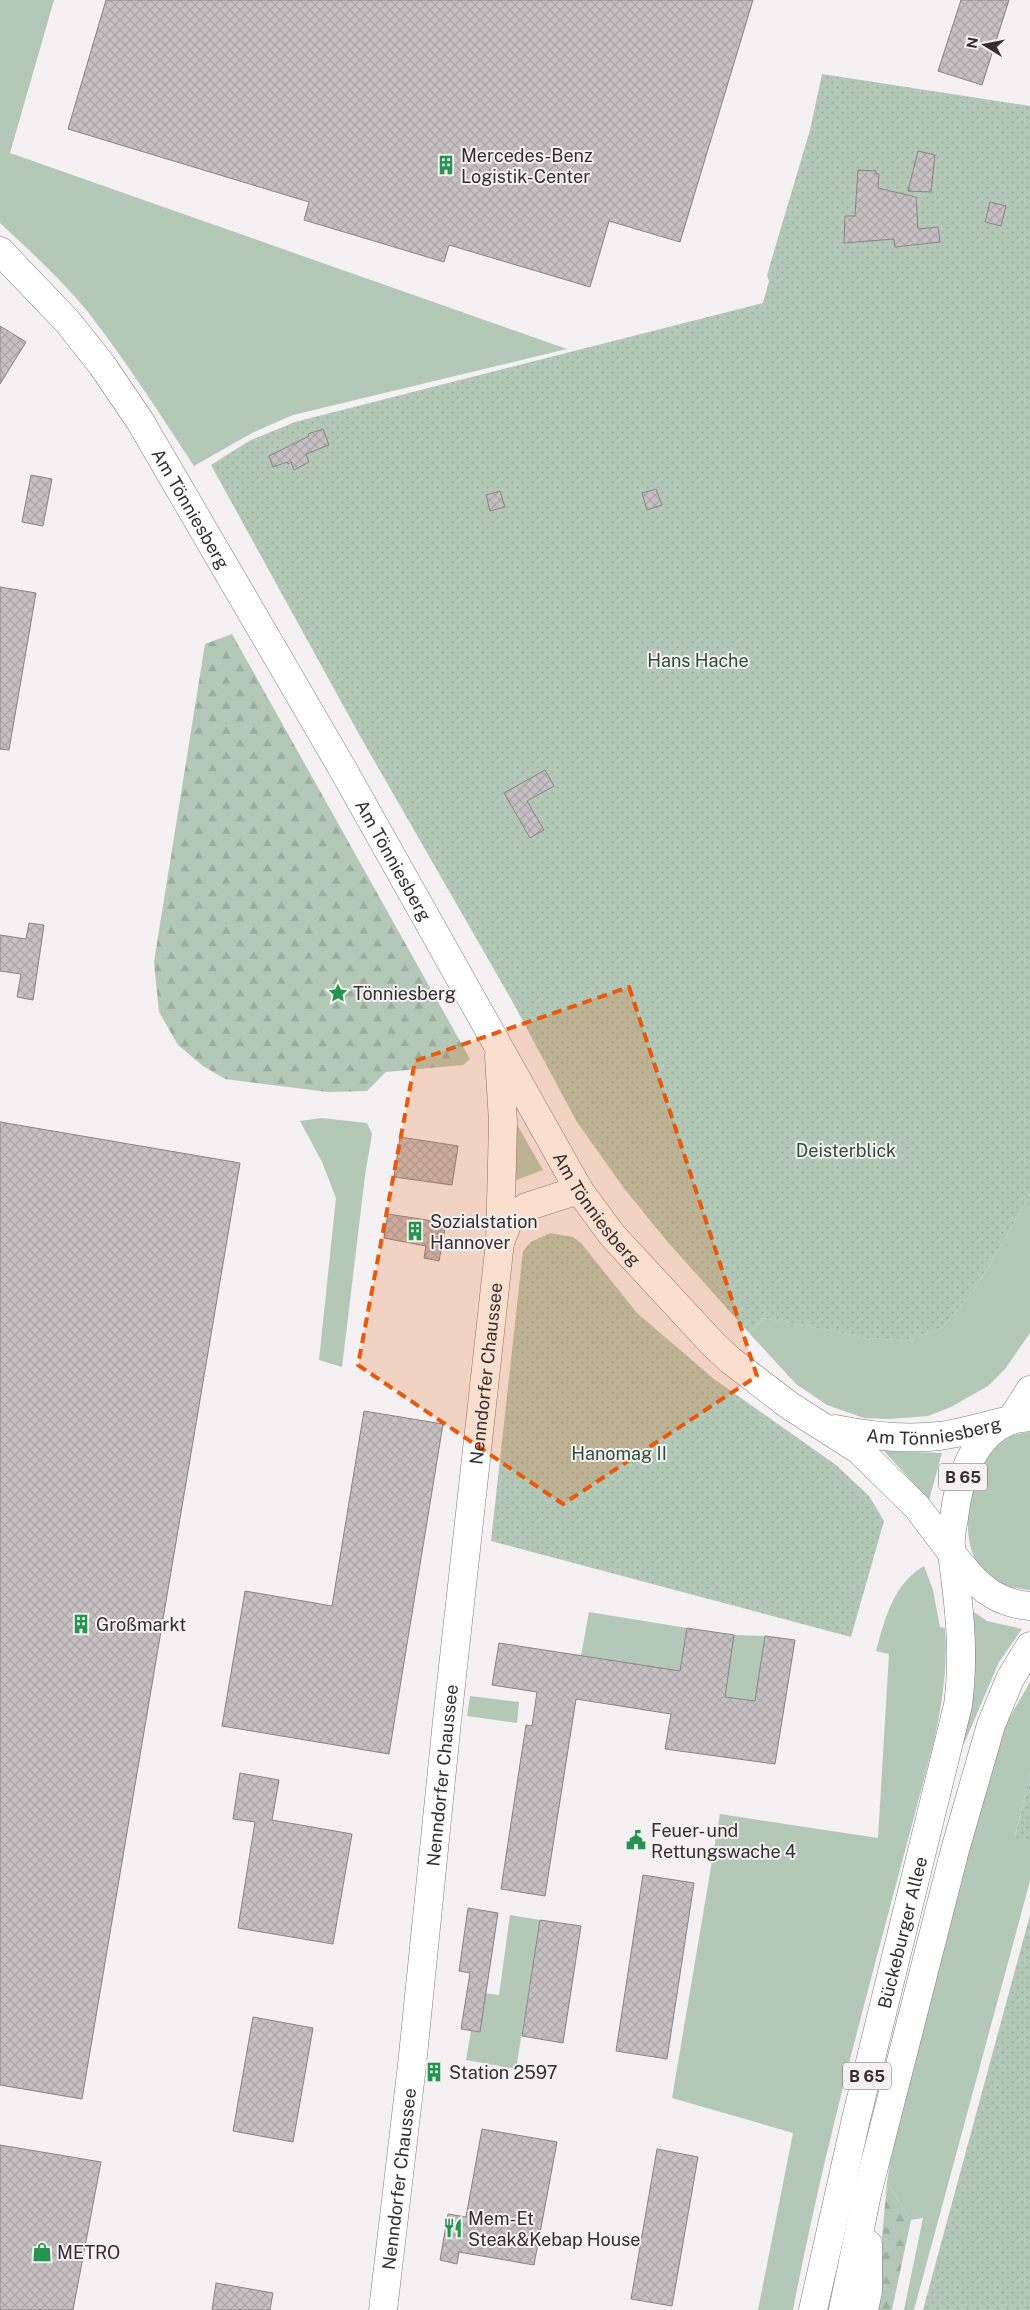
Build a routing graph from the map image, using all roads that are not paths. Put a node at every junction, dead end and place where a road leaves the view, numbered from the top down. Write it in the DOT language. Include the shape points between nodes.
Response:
graph roads {
  1 [pos="0,252"];
  2 [pos="498,1047"];
  3 [pos="579,1190"];
  4 [pos="500,1242"];
  5 [pos="1030,1390"];
  6 [pos="1020,1419"];
  7 [pos="828,1428"];
  8 [pos="952,1553"];
  9 [pos="1030,1606"];
  10 [pos="1030,1646"];
  11 [pos="867,2194"];
  12 [pos="383,2310"];
  13 [pos="813,2310"];
  14 [pos="843,2310"];
  15 [pos="864,2310"];
  1 -- 2 [label="main road, Am Tönniesberg" via="67,322 102,365 140,421 341,766"];
  2 -- 3 [label="main road, Am Tönniesberg"];
  2 -- 4 [label="main road, Nenndorfer Chaussee" via="503,1122"];
  3 -- 4 [label="main road, Nenndorfer Chaussee" via="526,1207 509,1220"];
  3 -- 7 [label="main road, Am Tönniesberg" via="612,1235 718,1349 790,1406"];
  4 -- 12 [label="main road, Nenndorfer Chaussee"];
  5 -- 6 [label="main road, B 65"];
  6 -- 7 [label="main road, Am Tönniesberg" via="939,1436 865,1435"];
  6 -- 8 [label="main road, B 65" via="993,1432 980,1444 968,1463 957,1499"];
  7 -- 8 [label="main road, Am Tönniesberg" via="860,1450 887,1475 917,1507"];
  8 -- 9 [label="main road, Am Tönniesberg" via="970,1577 994,1597"];
  8 -- 13 [label="main road, Bückeburger Allee / B 65" via="961,1621 962,1671 958,1705 856,2119"];
  10 -- 11 [label="main road, Bückeburger Allee / B 65" via="1010,1679 982,1753"];
  11 -- 14 [label="main road, Bückeburger Allee / B 65"];
  11 -- 15 [label="main road" via="868,2291"];
}
